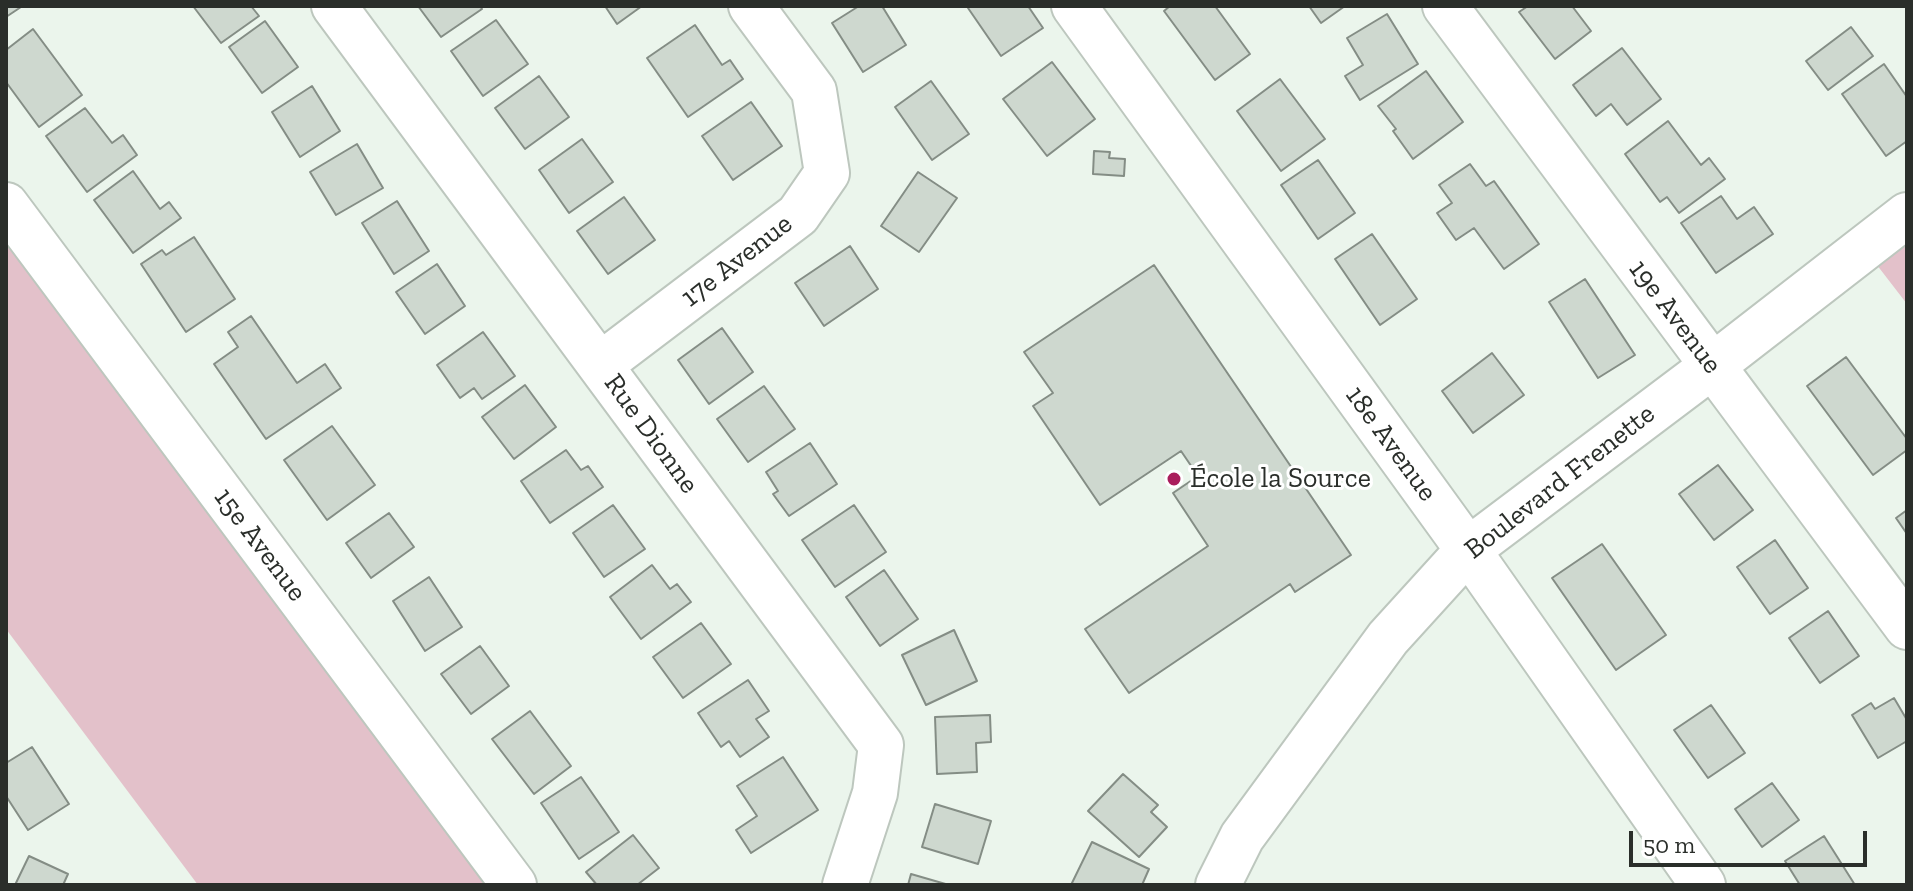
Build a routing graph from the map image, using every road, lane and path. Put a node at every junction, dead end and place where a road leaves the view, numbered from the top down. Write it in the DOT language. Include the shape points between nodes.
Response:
graph roads {
  1 [pos="334,6"];
  2 [pos="751,6"];
  3 [pos="1074,6"];
  4 [pos="1445,6"];
  5 [pos="6,205"];
  6 [pos="1907,215"];
  7 [pos="600,365"];
  8 [pos="1711,367"];
  9 [pos="1468,550"];
  10 [pos="1907,627"];
  11 [pos="514,885"];
  12 [pos="845,885"];
  13 [pos="1218,885"];
  14 [pos="1703,885"];
  1 -- 7 [label="street, Rue Dionne"];
  2 -- 7 [label="street, 17e Avenue" via="814,91 827,173 798,215"];
  3 -- 9 [label="street, 18e Avenue"];
  4 -- 8 [label="street, 19e Avenue"];
  5 -- 11 [label="street, 15e Avenue"];
  6 -- 8 [label="street, Boulevard Frenette"];
  7 -- 12 [label="street, Rue Dionne" via="881,745 875,793"];
  8 -- 9 [label="street, Boulevard Frenette"];
  8 -- 10 [label="street, 19e Avenue"];
  9 -- 13 [label="street, Boulevard Frenette" via="1378,651 1242,837"];
  9 -- 14 [label="street, 18e Avenue"];
}
